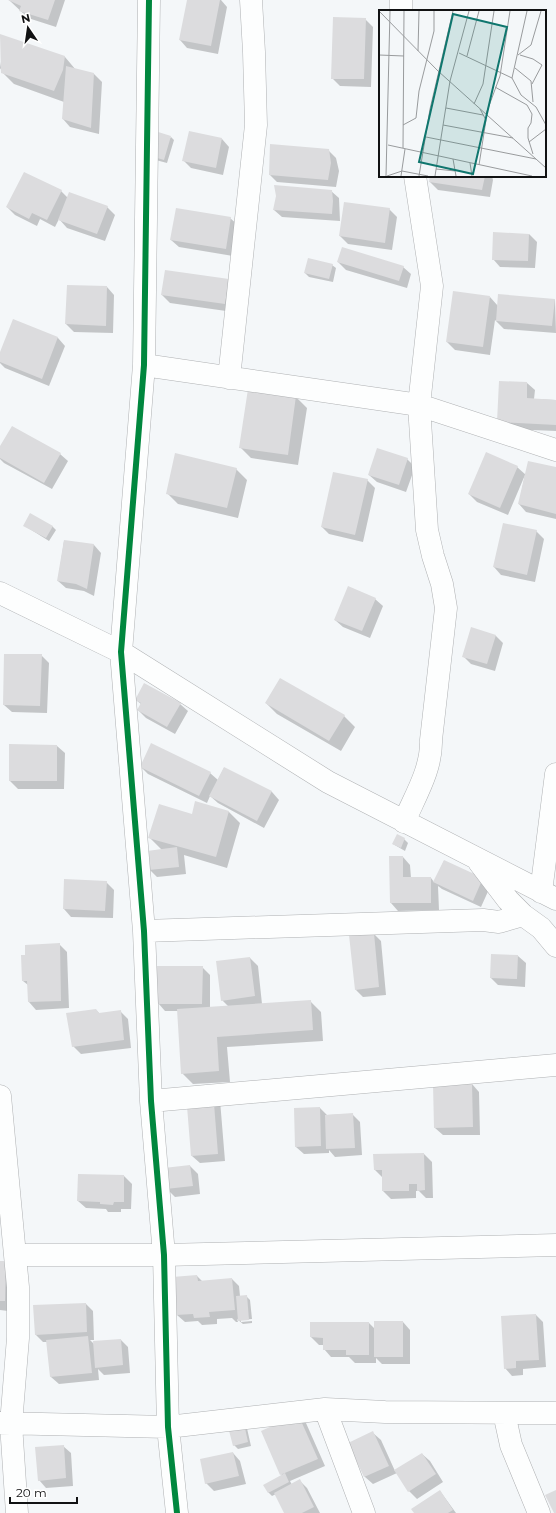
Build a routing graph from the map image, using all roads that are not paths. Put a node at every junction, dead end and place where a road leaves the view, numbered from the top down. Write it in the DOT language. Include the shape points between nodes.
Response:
graph roads {
  1 [pos="150,0"];
  2 [pos="251,0"];
  3 [pos="416,177"];
  4 [pos="144,365"];
  5 [pos="229,378"];
  6 [pos="419,405"];
  7 [pos="556,450"];
  8 [pos="0,593"];
  9 [pos="121,652"];
  10 [pos="556,774"];
  11 [pos="404,822"];
  12 [pos="478,859"];
  13 [pos="549,896"];
  14 [pos="523,915"];
  15 [pos="144,931"];
  16 [pos="556,946"];
  17 [pos="556,1065"];
  18 [pos="0,1096"];
  19 [pos="151,1101"];
  20 [pos="556,1245"];
  21 [pos="16,1255"];
  22 [pos="164,1255"];
  23 [pos="325,1409"];
  24 [pos="504,1413"];
  25 [pos="556,1413"];
  26 [pos="6,1424"];
  27 [pos="168,1427"];
  28 [pos="17,1513"];
  29 [pos="177,1513"];
  30 [pos="364,1513"];
  31 [pos="539,1513"];
  1 -- 4 [label="street"];
  2 -- 5 [label="street" via="256,125"];
  3 -- 6 [label="street" via="432,286"];
  4 -- 5 [label="street"];
  4 -- 9 [label="street"];
  5 -- 6 [label="street"];
  6 -- 7 [label="street"];
  6 -- 11 [label="street" via="427,530 446,608 431,753"];
  8 -- 9 [label="street"];
  9 -- 11 [label="street" via="328,782"];
  9 -- 15 [label="street"];
  10 -- 13 [label="street"];
  11 -- 12 [label="street"];
  12 -- 13 [label="street"];
  12 -- 14 [label="street" via="497,887"];
  14 -- 15 [label="street" via="499,922 483,920"];
  14 -- 16 [label="street" via="541,928"];
  15 -- 19 [label="street"];
  17 -- 19 [label="street"];
  18 -- 21 [label="street"];
  19 -- 22 [label="street"];
  20 -- 22 [label="street"];
  21 -- 22 [label="street"];
  21 -- 26 [label="street" via="18,1338"];
  22 -- 27 [label="street"];
  23 -- 24 [label="street"];
  23 -- 27 [label="street"];
  23 -- 30 [label="street"];
  24 -- 25 [label="street"];
  24 -- 31 [label="street" via="510,1445"];
  26 -- 27 [label="street"];
  26 -- 28 [label="street"];
  27 -- 29 [label="street"];
}
